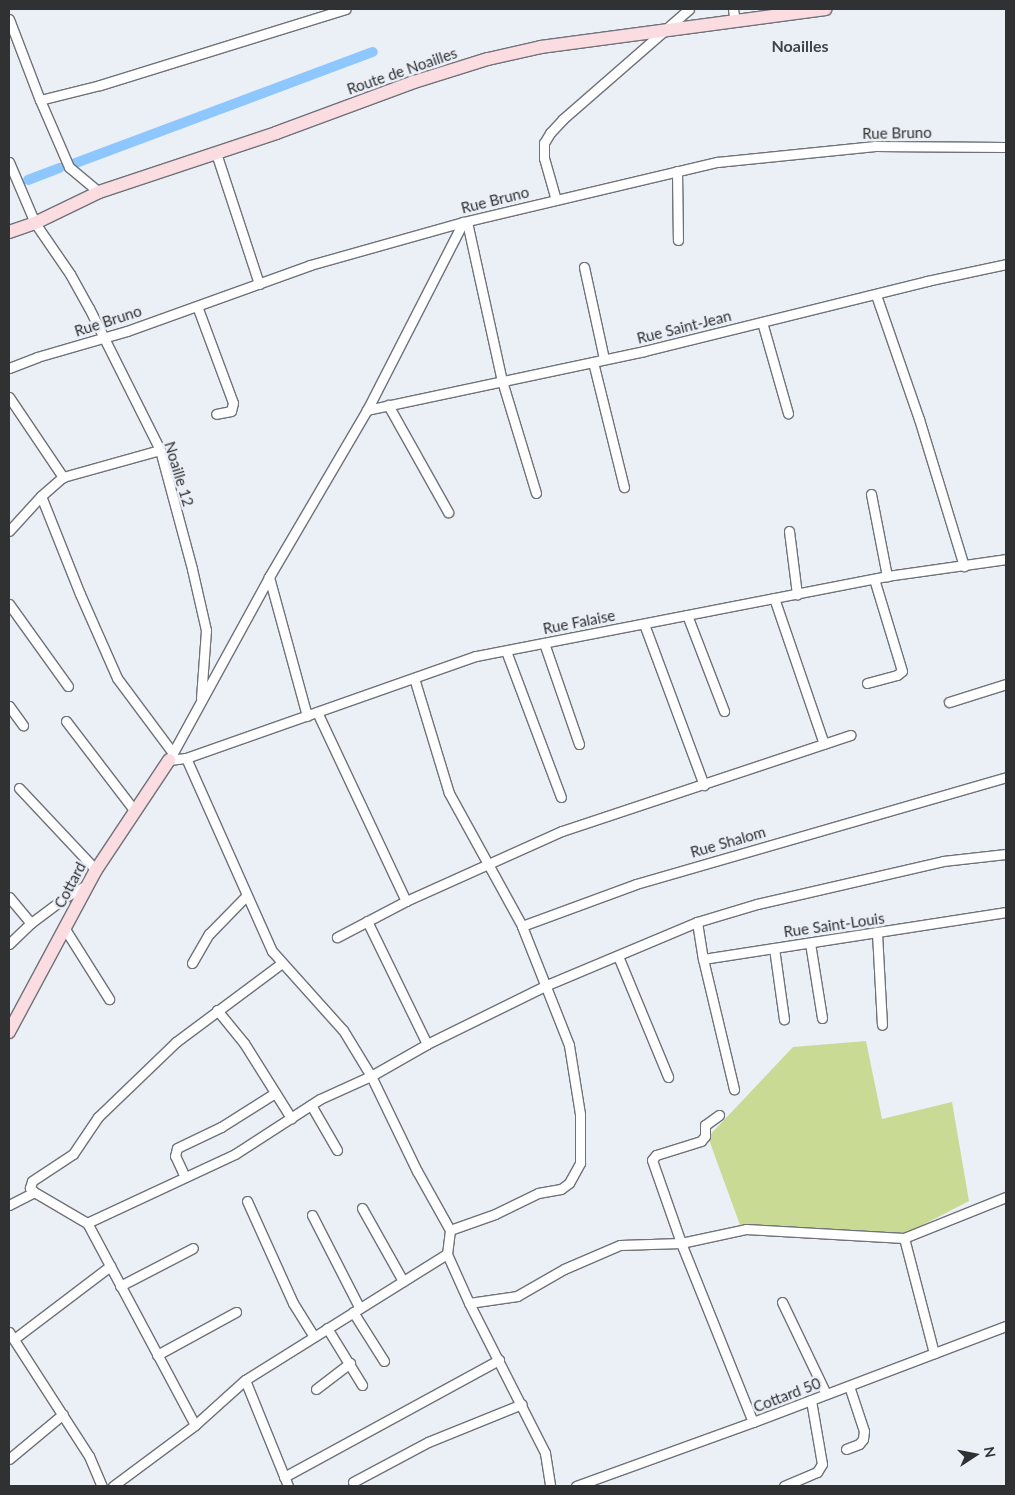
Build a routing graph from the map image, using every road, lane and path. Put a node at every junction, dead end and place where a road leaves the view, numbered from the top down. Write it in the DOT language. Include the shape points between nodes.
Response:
graph roads {
  1 [pos="345,9"];
  2 [pos="689,9"];
  3 [pos="824,9"];
  4 [pos="734,15"];
  5 [pos="9,19"];
  6 [pos="665,29"];
  7 [pos="40,100"];
  8 [pos="1006,147"];
  9 [pos="216,153"];
  10 [pos="9,162"];
  11 [pos="677,171"];
  12 [pos="100,192"];
  13 [pos="556,200"];
  14 [pos="465,222"];
  15 [pos="35,223"];
  16 [pos="9,232"];
  17 [pos="678,240"];
  18 [pos="1006,264"];
  19 [pos="584,267"];
  20 [pos="259,284"];
  21 [pos="876,295"];
  22 [pos="196,306"];
  23 [pos="762,322"];
  24 [pos="104,338"];
  25 [pos="604,359"];
  26 [pos="594,362"];
  27 [pos="9,368"];
  28 [pos="502,381"];
  29 [pos="9,397"];
  30 [pos="388,405"];
  31 [pos="367,410"];
  32 [pos="788,413"];
  33 [pos="216,414"];
  34 [pos="160,450"];
  35 [pos="63,477"];
  36 [pos="624,487"];
  37 [pos="536,493"];
  38 [pos="870,494"];
  39 [pos="41,496"];
  40 [pos="448,512"];
  41 [pos="9,531"];
  42 [pos="789,531"];
  43 [pos="1006,559"];
  44 [pos="964,566"];
  45 [pos="887,576"];
  46 [pos="269,577"];
  47 [pos="874,579"];
  48 [pos="797,594"];
  49 [pos="774,598"];
  50 [pos="9,604"];
  51 [pos="687,615"];
  52 [pos="644,624"];
  53 [pos="544,643"];
  54 [pos="506,651"];
  55 [pos="414,678"];
  56 [pos="867,683"];
  57 [pos="1006,684"];
  58 [pos="68,686"];
  59 [pos="201,701"];
  60 [pos="950,702"];
  61 [pos="9,706"];
  62 [pos="724,711"];
  63 [pos="317,712"];
  64 [pos="307,716"];
  65 [pos="66,721"];
  66 [pos="23,725"];
  67 [pos="850,734"];
  68 [pos="580,744"];
  69 [pos="824,744"];
  70 [pos="171,756"];
  71 [pos="186,758"];
  72 [pos="1006,777"];
  73 [pos="704,785"];
  74 [pos="19,788"];
  75 [pos="561,797"];
  76 [pos="134,810"];
  77 [pos="1006,854"];
  78 [pos="486,865"];
  79 [pos="96,870"];
  80 [pos="87,885"];
  81 [pos="247,895"];
  82 [pos="9,897"];
  83 [pos="406,902"];
  84 [pos="1006,912"];
  85 [pos="367,921"];
  86 [pos="697,922"];
  87 [pos="32,923"];
  88 [pos="522,926"];
  89 [pos="65,929"];
  90 [pos="877,933"];
  91 [pos="337,937"];
  92 [pos="810,943"];
  93 [pos="9,944"];
  94 [pos="774,948"];
  95 [pos="618,956"];
  96 [pos="703,959"];
  97 [pos="192,963"];
  98 [pos="282,963"];
  99 [pos="547,985"];
  100 [pos="109,999"];
  101 [pos="217,1010"];
  102 [pos="784,1018"];
  103 [pos="822,1018"];
  104 [pos="882,1025"];
  105 [pos="9,1032"];
  106 [pos="427,1044"];
  107 [pos="371,1076"];
  108 [pos="668,1077"];
  109 [pos="734,1089"];
  110 [pos="275,1093"];
  111 [pos="311,1105"];
  112 [pos="720,1115"];
  113 [pos="291,1118"];
  114 [pos="337,1150"];
  115 [pos="185,1177"];
  116 [pos="34,1192"];
  117 [pos="1006,1197"];
  118 [pos="247,1201"];
  119 [pos="9,1205"];
  120 [pos="362,1208"];
  121 [pos="312,1215"];
  122 [pos="87,1223"];
  123 [pos="450,1230"];
  124 [pos="904,1238"];
  125 [pos="681,1243"];
  126 [pos="193,1248"];
  127 [pos="447,1254"];
  128 [pos="110,1266"];
  129 [pos="403,1281"];
  130 [pos="120,1286"];
  131 [pos="782,1302"];
  132 [pos="469,1303"];
  133 [pos="356,1310"];
  134 [pos="236,1312"];
  135 [pos="1006,1326"];
  136 [pos="327,1328"];
  137 [pos="11,1336"];
  138 [pos="314,1336"];
  139 [pos="934,1353"];
  140 [pos="157,1355"];
  141 [pos="499,1360"];
  142 [pos="384,1361"];
  143 [pos="350,1363"];
  144 [pos="245,1380"];
  145 [pos="362,1385"];
  146 [pos="849,1386"];
  147 [pos="316,1389"];
  148 [pos="826,1394"];
  149 [pos="810,1400"];
  150 [pos="522,1404"];
  151 [pos="63,1414"];
  152 [pos="753,1422"];
  153 [pos="195,1425"];
  154 [pos="846,1449"];
  155 [pos="9,1459"];
  156 [pos="284,1477"];
  157 [pos="353,1482"];
  158 [pos="124,1483"];
  159 [pos="102,1486"];
  160 [pos="113,1486"];
  161 [pos="288,1486"];
  162 [pos="550,1486"];
  163 [pos="576,1486"];
  164 [pos="784,1486"];
  1 -- 7 [label="street" via="100,85"];
  2 -- 6 [label="street"];
  3 -- 4 [label="street, Route de Noailles"];
  4 -- 6 [label="street, Route de Noailles"];
  5 -- 7 [label="street"];
  6 -- 9 [label="street, Route de Noailles" via="541,46 488,59"];
  6 -- 13 [label="street" via="550,133 544,143 544,158"];
  7 -- 12 [label="street" via="69,167"];
  8 -- 11 [label="street, Rue Bruno" via="875,146 717,162"];
  9 -- 12 [label="street, Route de Noailles"];
  9 -- 20 [label="street"];
  10 -- 15 [label="street, Noaille 12"];
  11 -- 13 [label="street, Rue Bruno"];
  11 -- 17 [label="street"];
  12 -- 15 [label="street, Route de Noailles"];
  13 -- 14 [label="street, Rue Bruno"];
  14 -- 20 [label="street, Rue Bruno" via="310,265"];
  14 -- 28 [label="street"];
  14 -- 31 [label="street"];
  15 -- 16 [label="street, Route de Noailles"];
  15 -- 24 [label="street, Noaille 12" via="70,274"];
  18 -- 21 [label="street, Rue Saint-Jean"];
  19 -- 25 [label="street"];
  20 -- 22 [label="street, Rue Bruno"];
  21 -- 23 [label="street, Rue Saint-Jean"];
  21 -- 44 [label="street" via="919,418"];
  22 -- 24 [label="street, Rue Bruno"];
  22 -- 33 [label="street" via="233,403 231,411"];
  23 -- 25 [label="street, Rue Saint-Jean"];
  23 -- 32 [label="street"];
  24 -- 27 [label="street, Rue Bruno"];
  24 -- 34 [label="street, Noaille 12"];
  25 -- 26 [label="street, Rue Saint-Jean"];
  26 -- 28 [label="street, Rue Saint-Jean"];
  26 -- 36 [label="street"];
  28 -- 30 [label="street, Rue Saint-Jean"];
  28 -- 37 [label="street"];
  29 -- 35 [label="street"];
  30 -- 31 [label="street, Rue Saint-Jean"];
  30 -- 40 [label="street"];
  31 -- 46 [label="street"];
  34 -- 35 [label="street"];
  34 -- 59 [label="street, Noaille 12" via="206,630"];
  35 -- 39 [label="street"];
  38 -- 45 [label="street"];
  39 -- 41 [label="street"];
  39 -- 70 [label="street" via="117,678"];
  42 -- 48 [label="street"];
  43 -- 44 [label="street, Rue Falaise"];
  44 -- 45 [label="street, Rue Falaise"];
  45 -- 47 [label="street, Rue Falaise"];
  46 -- 59 [label="street"];
  46 -- 64 [label="street"];
  47 -- 48 [label="street, Rue Falaise"];
  47 -- 56 [label="street" via="902,671"];
  48 -- 49 [label="street, Rue Falaise"];
  49 -- 51 [label="street, Rue Falaise"];
  49 -- 69 [label="street"];
  50 -- 58 [label="street"];
  51 -- 52 [label="street, Rue Falaise"];
  51 -- 62 [label="street"];
  52 -- 53 [label="street, Rue Falaise"];
  52 -- 73 [label="street"];
  53 -- 54 [label="street, Rue Falaise"];
  53 -- 68 [label="street"];
  54 -- 55 [label="street, Rue Falaise" via="476,656"];
  54 -- 75 [label="street"];
  55 -- 63 [label="street, Rue Falaise"];
  55 -- 78 [label="street" via="449,793"];
  57 -- 60 [label="street"];
  59 -- 70 [label="street"];
  61 -- 66 [label="street"];
  63 -- 64 [label="street, Rue Falaise"];
  63 -- 83 [label="street"];
  64 -- 71 [label="street, Rue Falaise"];
  65 -- 76 [label="street"];
  67 -- 69 [label="street"];
  69 -- 73 [label="street"];
  70 -- 71 [label="street, Rue Falaise"];
  70 -- 76 [label="street, Cottard"];
  71 -- 81 [label="street"];
  72 -- 88 [label="street, Rue Shalom" via="646,881"];
  73 -- 78 [label="street" via="562,831"];
  74 -- 79 [label="street"];
  76 -- 79 [label="street, Cottard"];
  77 -- 86 [label="street" via="943,861 757,904"];
  78 -- 83 [label="street"];
  78 -- 88 [label="street"];
  79 -- 80 [label="street, Cottard"];
  80 -- 87 [label="street"];
  80 -- 89 [label="street, Cottard"];
  81 -- 97 [label="street" via="209,934"];
  81 -- 98 [label="street" via="266,940"];
  82 -- 87 [label="street"];
  83 -- 85 [label="street"];
  84 -- 90 [label="street, Rue Saint-Louis"];
  85 -- 91 [label="street"];
  85 -- 106 [label="street"];
  86 -- 95 [label="street"];
  86 -- 96 [label="street"];
  87 -- 93 [label="street"];
  88 -- 99 [label="street"];
  89 -- 100 [label="street"];
  89 -- 105 [label="street, Cottard"];
  90 -- 92 [label="street, Rue Saint-Louis"];
  90 -- 104 [label="street"];
  92 -- 94 [label="street, Rue Saint-Louis"];
  92 -- 103 [label="street"];
  94 -- 96 [label="street, Rue Saint-Louis"];
  94 -- 102 [label="street"];
  95 -- 99 [label="street"];
  95 -- 108 [label="street"];
  96 -- 109 [label="street"];
  98 -- 101 [label="street"];
  98 -- 107 [label="street" via="343,1030"];
  99 -- 106 [label="street"];
  99 -- 123 [label="street" via="574,1066 580,1114 580,1163 562,1189 538,1193 495,1214"];
  101 -- 110 [label="street" via="244,1043"];
  101 -- 116 [label="street" via="176,1042 98,1117 73,1154 32,1181 30,1188"];
  106 -- 107 [label="street"];
  107 -- 111 [label="street"];
  107 -- 123 [label="street"];
  110 -- 113 [label="street"];
  110 -- 115 [label="street" via="220,1127 177,1148 175,1156"];
  111 -- 113 [label="street"];
  111 -- 114 [label="street"];
  112 -- 125 [label="street" via="705,1125 705,1136 701,1141 656,1155 652,1160"];
  113 -- 115 [label="street" via="235,1154"];
  115 -- 122 [label="street"];
  116 -- 119 [label="street"];
  116 -- 122 [label="street"];
  117 -- 124 [label="street"];
  118 -- 138 [label="street" via="293,1303"];
  120 -- 129 [label="street"];
  121 -- 133 [label="street"];
  122 -- 128 [label="street"];
  123 -- 127 [label="street"];
  124 -- 125 [label="street" via="746,1229"];
  124 -- 139 [label="street"];
  125 -- 132 [label="street" via="620,1246 564,1269 517,1296"];
  125 -- 152 [label="street"];
  126 -- 130 [label="street"];
  127 -- 129 [label="street"];
  127 -- 132 [label="street"];
  128 -- 130 [label="street"];
  128 -- 137 [label="street"];
  129 -- 133 [label="street"];
  130 -- 140 [label="street"];
  131 -- 148 [label="street"];
  132 -- 141 [label="street"];
  133 -- 136 [label="street"];
  133 -- 142 [label="street"];
  134 -- 140 [label="street"];
  135 -- 139 [label="street, Cottard 50"];
  136 -- 138 [label="street"];
  136 -- 143 [label="street"];
  137 -- 151 [label="street"];
  138 -- 144 [label="street"];
  139 -- 146 [label="street, Cottard 50"];
  140 -- 153 [label="street"];
  141 -- 150 [label="street"];
  141 -- 156 [label="street"];
  143 -- 145 [label="street"];
  143 -- 147 [label="street"];
  144 -- 153 [label="street"];
  144 -- 156 [label="street"];
  146 -- 148 [label="street, Cottard 50"];
  146 -- 154 [label="street" via="864,1431 859,1444"];
  148 -- 149 [label="street, Cottard 50"];
  149 -- 152 [label="street, Cottard 50"];
  149 -- 164 [label="street" via="822,1464 817,1472"];
  150 -- 157 [label="street" via="428,1442"];
  150 -- 162 [label="street" via="545,1453"];
  151 -- 155 [label="street"];
  151 -- 159 [label="street" via="89,1456"];
  152 -- 163 [label="street, Cottard 50"];
  153 -- 158 [label="street"];
  156 -- 161 [label="street"];
  158 -- 160 [label="street"];
}
